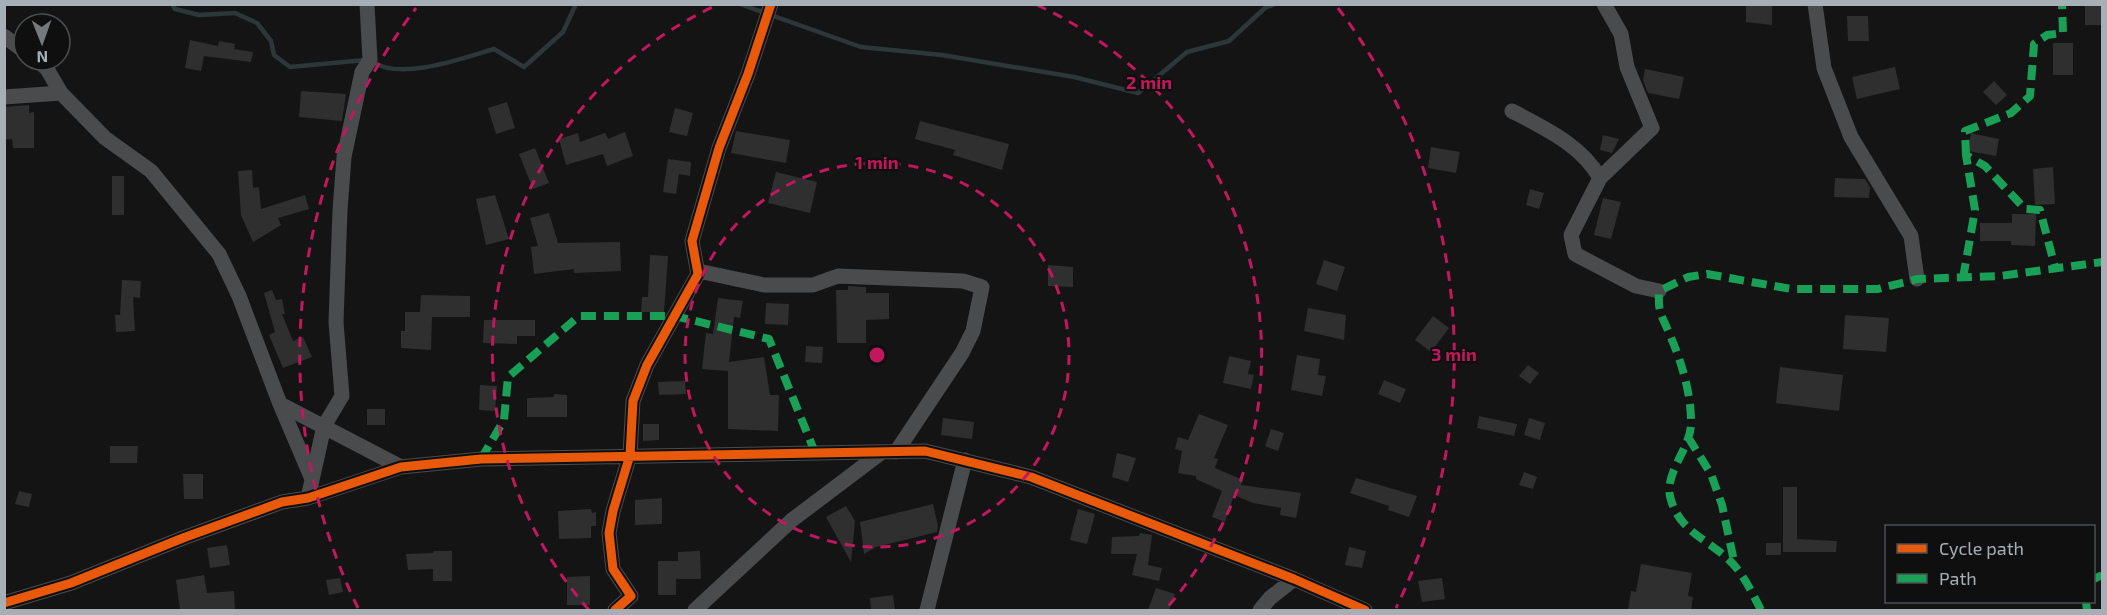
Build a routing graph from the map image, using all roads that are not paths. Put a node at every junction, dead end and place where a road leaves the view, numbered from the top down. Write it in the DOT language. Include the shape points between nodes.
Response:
graph roads {
  1 [pos="367,4"];
  2 [pos="771,4"];
  3 [pos="1604,4"];
  4 [pos="1815,4"];
  5 [pos="49,72"];
  6 [pos="61,93"];
  7 [pos="4,97"];
  8 [pos="1512,111"];
  9 [pos="1600,178"];
  10 [pos="698,274"];
  11 [pos="1917,279"];
  12 [pos="1659,291"];
  13 [pos="280,404"];
  14 [pos="324,426"];
  15 [pos="889,452"];
  16 [pos="630,455"];
  17 [pos="965,460"];
  18 [pos="401,467"];
  19 [pos="312,479"];
  20 [pos="308,498"];
  21 [pos="1294,579"];
  22 [pos="4,603"];
  23 [pos="615,610"];
  24 [pos="695,610"];
  25 [pos="927,610"];
  26 [pos="1260,610"];
  27 [pos="1365,610"];
  1 -- 14 [label="street" via="370,60 362,72 344,157 340,210 336,322 342,396"];
  2 -- 10 [label="street" via="719,148 692,241"];
  3 -- 9 [label="street" via="1621,34 1627,67 1652,128"];
  4 -- 11 [label="street" via="1824,68 1851,137 1911,236"];
  5 -- 6 [label="street"];
  6 -- 7 [label="street"];
  6 -- 13 [label="street" via="105,138 151,171 219,254"];
  8 -- 9 [label="street" via="1572,145 1589,159"];
  9 -- 12 [label="street" via="1571,235 1575,254 1636,286"];
  10 -- 15 [label="street" via="764,285 813,285 838,276 963,281 982,287 974,331 962,353"];
  10 -- 16 [label="street" via="647,365 633,400"];
  13 -- 14 [label="street"];
  13 -- 19 [label="street"];
  14 -- 18 [label="street"];
  14 -- 19 [label="street"];
  15 -- 16 [label="street"];
  15 -- 17 [label="street" via="926,451"];
  15 -- 24 [label="street" via="792,520"];
  16 -- 18 [label="street" via="481,459"];
  16 -- 23 [label="street" via="609,533 613,569 631,596"];
  17 -- 21 [label="street" via="1031,477"];
  17 -- 25 [label="street"];
  18 -- 20 [label="street"];
  19 -- 20 [label="street"];
  20 -- 22 [label="street" via="282,502 71,583"];
  21 -- 26 [label="street"];
  21 -- 27 [label="street"];
}
